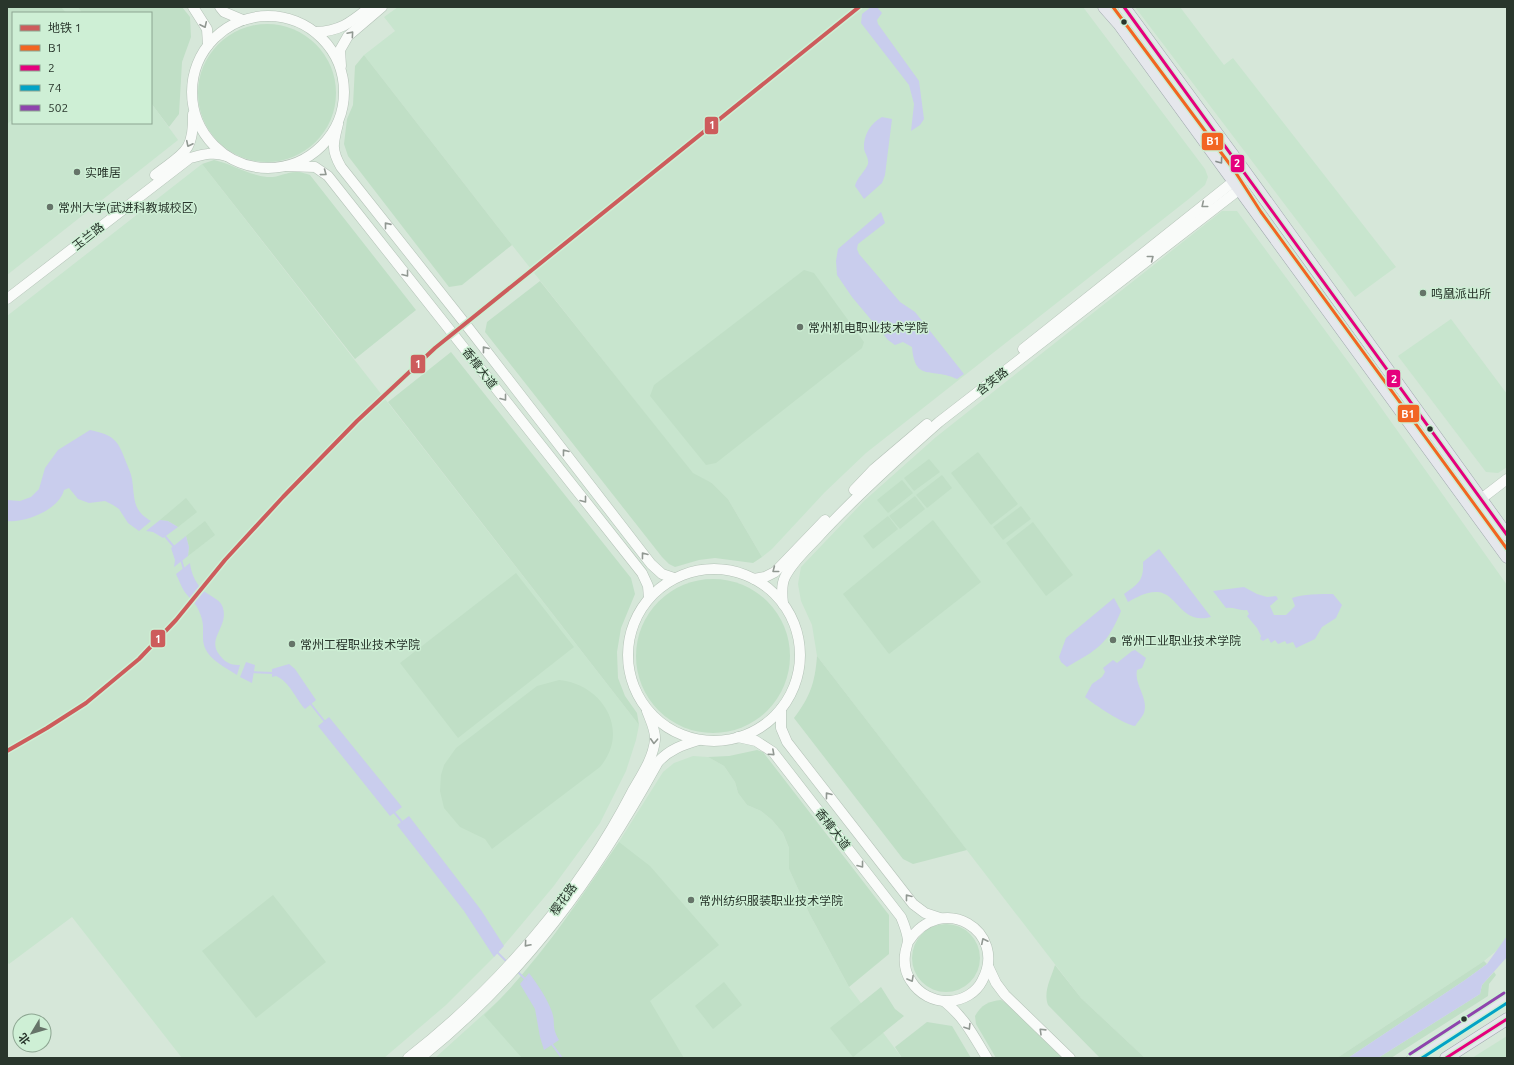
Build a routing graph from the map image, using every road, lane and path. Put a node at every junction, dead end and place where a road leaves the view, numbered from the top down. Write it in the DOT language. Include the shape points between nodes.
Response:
graph roads {
  1 [pos="193,7"];
  2 [pos="220,7"];
  3 [pos="370,7"];
  4 [pos="382,7"];
  5 [pos="1104,7"];
  6 [pos="1124,7"];
  7 [pos="243,20"];
  8 [pos="316,32"];
  9 [pos="208,45"];
  10 [pos="341,70"];
  11 [pos="193,106"];
  12 [pos="338,124"];
  13 [pos="235,161"];
  14 [pos="287,166"];
  15 [pos="1237,185"];
  16 [pos="7,291"];
  17 [pos="7,299"];
  18 [pos="1507,479"];
  19 [pos="1480,499"];
  20 [pos="1507,535"];
  21 [pos="1507,557"];
  22 [pos="674,578"];
  23 [pos="754,579"];
  24 [pos="649,598"];
  25 [pos="782,604"];
  26 [pos="644,704"];
  27 [pos="781,709"];
  28 [pos="737,737"];
  29 [pos="702,739"];
  30 [pos="940,918"];
  31 [pos="908,942"];
  32 [pos="519,960"];
  33 [pos="988,966"];
  34 [pos="508,972"];
  35 [pos="1507,996"];
  36 [pos="944,1002"];
  37 [pos="1507,1019"];
  38 [pos="408,1058"];
  39 [pos="420,1058"];
  40 [pos="987,1058"];
  41 [pos="1070,1058"];
  42 [pos="1413,1058"];
  43 [pos="1446,1058"];
  1 -- 9 [label="street, one-way" via="207,29"];
  2 -- 7 [label="street" via="224,12"];
  3 -- 8 [label="street" via="346,26"];
  10 -- 4 [label="street, one-way" via="340,50 348,36"];
  5 -- 15 [label="main road, one-way"];
  6 -- 19 [label="main road"];
  7 -- 8 [label="street, 玉兰路" via="257,16 277,16 298,22"];
  7 -- 9 [label="street, 玉兰路" via="226,28"];
  8 -- 10 [label="street, 玉兰路" via="331,49"];
  9 -- 11 [label="street, 玉兰路" via="195,69 192,87"];
  10 -- 12 [label="street, 香樟大道" via="343,106"];
  11 -- 13 [label="street" via="202,130 209,140"];
  11 -- 16 [label="street, 玉兰路, one-way" via="193,136 187,150"];
  12 -- 14 [label="street" via="317,151 304,160"];
  22 -- 12 [label="street, 香樟大道, one-way" via="662,574 651,564 341,167 335,156 333,143"];
  13 -- 14 [label="street" via="264,168"];
  13 -- 17 [label="street, 玉兰路" via="220,154 204,154 190,158"];
  14 -- 24 [label="street, 香樟大道, one-way" via="315,167 328,176 642,573 648,586"];
  15 -- 21 [label="main road"];
  15 -- 23 [label="street, 含笑路, one-way" via="916,433 874,470 775,572"];
  25 -- 15 [label="street, 含笑路, one-way" via="784,578 793,565 846,506 894,461 939,422"];
  18 -- 19 [label="street"];
  19 -- 20 [label="main road"];
  22 -- 23 [label="street" via="694,571 720,569"];
  22 -- 24 [label="street"];
  23 -- 25 [label="street" via="771,591"];
  24 -- 26 [label="street" via="637,616 628,647 631,678"];
  25 -- 27 [label="street" via="796,632 799,662 796,678"];
  26 -- 29 [label="street" via="660,722 674,731 691,738"];
  26 -- 32 [label="street, 樱花路, one-way" via="655,738 652,754 600,847"];
  27 -- 28 [label="street" via="762,726"];
  30 -- 27 [label="street, 香樟大道, one-way" via="925,913 913,904 787,742 781,728"];
  28 -- 29 [label="street" via="712,741"];
  28 -- 31 [label="street, 香樟大道, one-way" via="756,741 773,752 901,917"];
  29 -- 32 [label="street, 樱花路" via="677,747 666,753 658,762 606,851 573,899"];
  30 -- 31 [label="street" via="926,922 915,931"];
  33 -- 30 [label="street, one-way" via="986,944 979,932 961,920"];
  31 -- 36 [label="street, one-way" via="905,968 910,981 925,995"];
  32 -- 34 [label="street, 樱花路"];
  33 -- 36 [label="street" via="980,986 969,995"];
  41 -- 33 [label="street, one-way" via="1005,995"];
  34 -- 38 [label="street, 樱花路"];
  34 -- 39 [label="street, 樱花路" via="464,1020"];
  35 -- 42 [label="main road"];
  36 -- 40 [label="street, one-way" via="966,1023"];
  37 -- 43 [label="main road"];
}
